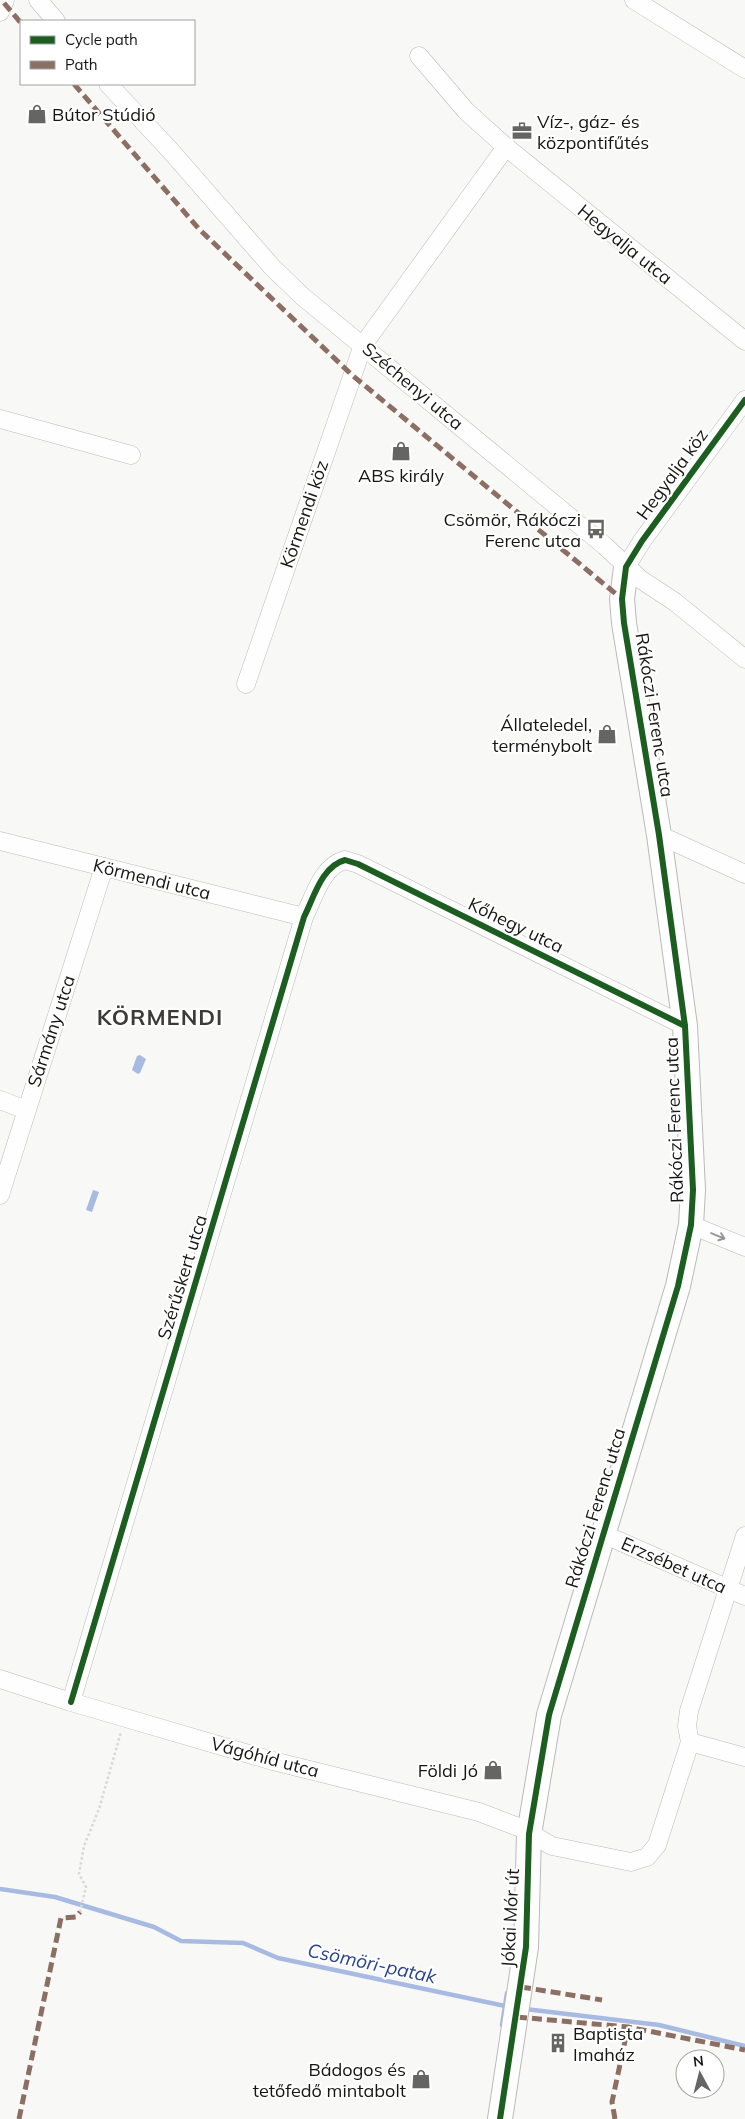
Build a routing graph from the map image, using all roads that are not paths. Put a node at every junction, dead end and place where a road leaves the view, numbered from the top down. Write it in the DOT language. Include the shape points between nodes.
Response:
graph roads {
  1 [pos="6,0"];
  2 [pos="38,0"];
  3 [pos="634,0"];
  4 [pos="0,12"];
  5 [pos="55,20"];
  6 [pos="419,56"];
  7 [pos="745,69"];
  8 [pos="109,85"];
  9 [pos="506,147"];
  10 [pos="745,341"];
  11 [pos="363,345"];
  12 [pos="745,400"];
  13 [pos="0,419"];
  14 [pos="131,455"];
  15 [pos="626,567"];
  16 [pos="745,659"];
  17 [pos="246,684"];
  18 [pos="659,835"];
  19 [pos="0,841"];
  20 [pos="333,866"];
  21 [pos="104,867"];
  22 [pos="745,874"];
  23 [pos="304,916"];
  24 [pos="685,1026"];
  25 [pos="0,1100"];
  26 [pos="26,1110"];
  27 [pos="0,1195"];
  28 [pos="691,1225"];
  29 [pos="745,1247"];
  30 [pos="603,1534"];
  31 [pos="745,1536"];
  32 [pos="726,1589"];
  33 [pos="745,1596"];
  34 [pos="0,1679"];
  35 [pos="71,1702"];
  36 [pos="690,1742"];
  37 [pos="745,1757"];
  38 [pos="529,1834"];
  39 [pos="500,2119"];
  1 -- 4 [label="street"];
  2 -- 5 [label="street"];
  3 -- 7 [label="street"];
  6 -- 9 [label="street, Hegyalja utca" via="466,111"];
  8 -- 11 [label="street, Széchenyi utca" via="272,267"];
  9 -- 10 [label="street, Hegyalja utca"];
  9 -- 11 [label="street"];
  11 -- 15 [label="street, Széchenyi utca" via="605,546"];
  11 -- 17 [label="street, Körmendi köz"];
  12 -- 15 [label="street, Hegyalja köz"];
  13 -- 14 [label="street"];
  15 -- 16 [label="street, Széchenyi utca"];
  15 -- 18 [label="street, Rákóczi Ferenc utca" via="622,599 624,623"];
  18 -- 22 [label="street"];
  18 -- 24 [label="street, Rákóczi Ferenc utca"];
  19 -- 21 [label="street, Körmendi utca"];
  20 -- 23 [label="street, Szérűskert utca"];
  20 -- 24 [label="street, Kőhegy utca" via="345,860 358,864"];
  21 -- 23 [label="street, Körmendi utca"];
  21 -- 26 [label="street, Sármány utca"];
  23 -- 35 [label="street, Szérűskert utca"];
  24 -- 28 [label="street, Rákóczi Ferenc utca" via="693,1155"];
  25 -- 26 [label="street"];
  26 -- 27 [label="street, Sármány utca"];
  28 -- 29 [label="street, one-way"];
  28 -- 30 [label="street, Rákóczi Ferenc utca" via="678,1286"];
  30 -- 32 [label="street, Erzsébet utca"];
  30 -- 38 [label="street, Rákóczi Ferenc utca" via="548,1715"];
  31 -- 32 [label="street"];
  32 -- 33 [label="street, Erzsébet utca"];
  32 -- 36 [label="street" via="689,1711"];
  34 -- 35 [label="street, Vágóhíd utca"];
  35 -- 38 [label="street, Vágóhíd utca" via="273,1761 479,1812"];
  36 -- 37 [label="street"];
  36 -- 38 [label="street, Vágóhíd utca" via="657,1845 647,1857 631,1862 552,1846"];
  38 -- 39 [label="street, Jókai Mór út" via="526,1947"];
}
